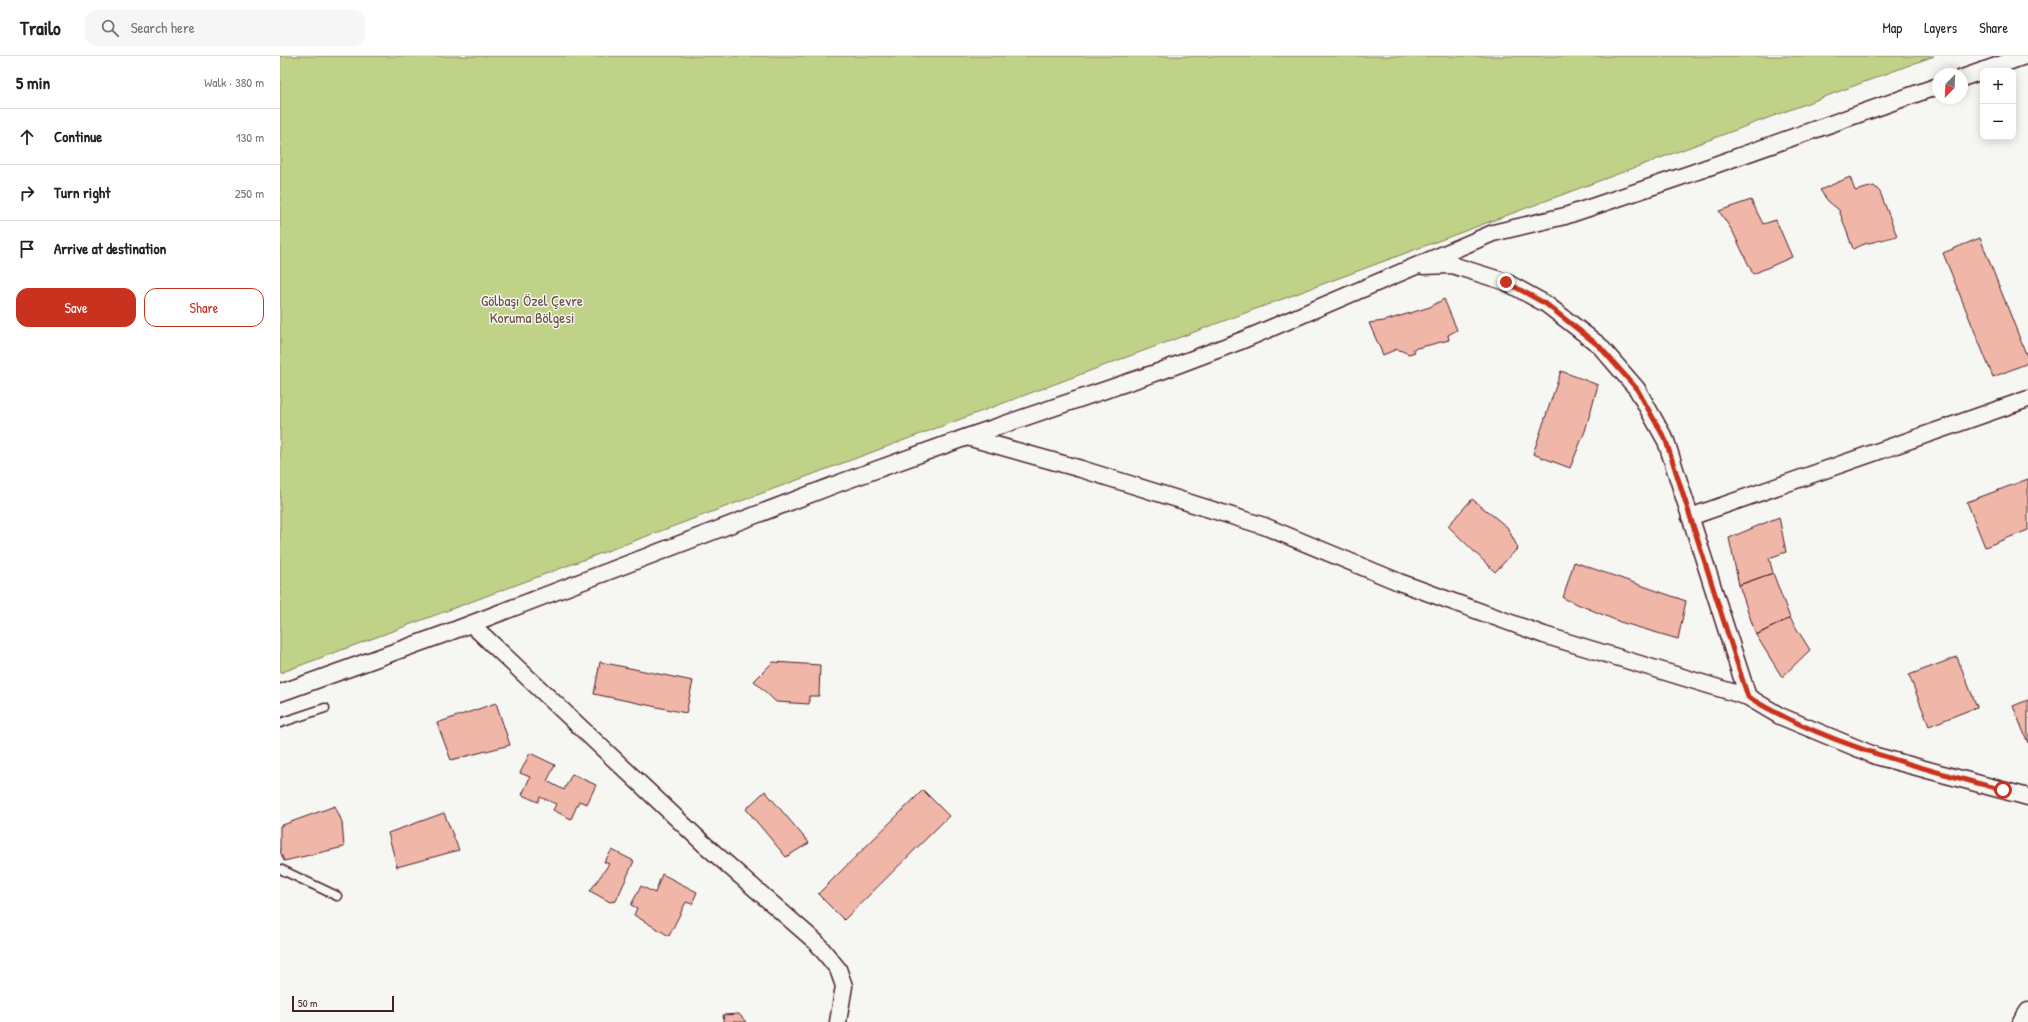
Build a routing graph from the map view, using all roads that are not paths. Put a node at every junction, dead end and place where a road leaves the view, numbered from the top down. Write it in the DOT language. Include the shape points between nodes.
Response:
graph roads {
  1 [pos="2025,56"];
  2 [pos="1968,76"];
  3 [pos="1932,88"];
  4 [pos="1412,267"];
  5 [pos="2028,399"];
  6 [pos="966,437"];
  7 [pos="1690,517"];
  8 [pos="471,624"];
  9 [pos="280,693"];
  10 [pos="1748,697"];
  11 [pos="325,708"];
  12 [pos="280,723"];
  13 [pos="2028,797"];
  14 [pos="280,869"];
  15 [pos="337,896"];
  16 [pos="2028,1011"];
  17 [pos="838,1022"];
  18 [pos="2021,1022"];
  1 -- 2 [label="street"];
  3 -- 4 [label="street" via="1565,216 1493,233"];
  4 -- 6 [label="street" via="1228,346 1121,386"];
  4 -- 7 [label="street" via="1452,265 1506,282 1546,304 1599,346 1637,389 1666,441"];
  5 -- 7 [label="street"];
  6 -- 8 [label="street"];
  6 -- 10 [label="street" via="1081,469 1264,526 1399,582 1544,635"];
  7 -- 10 [label="street"];
  8 -- 9 [label="street"];
  8 -- 17 [label="street" via="704,844 816,942 838,969 844,986"];
  10 -- 13 [label="street" via="1780,716 1876,756"];
  11 -- 12 [label="lane"];
  14 -- 15 [label="lane"];
  16 -- 18 [label="street"];
}
